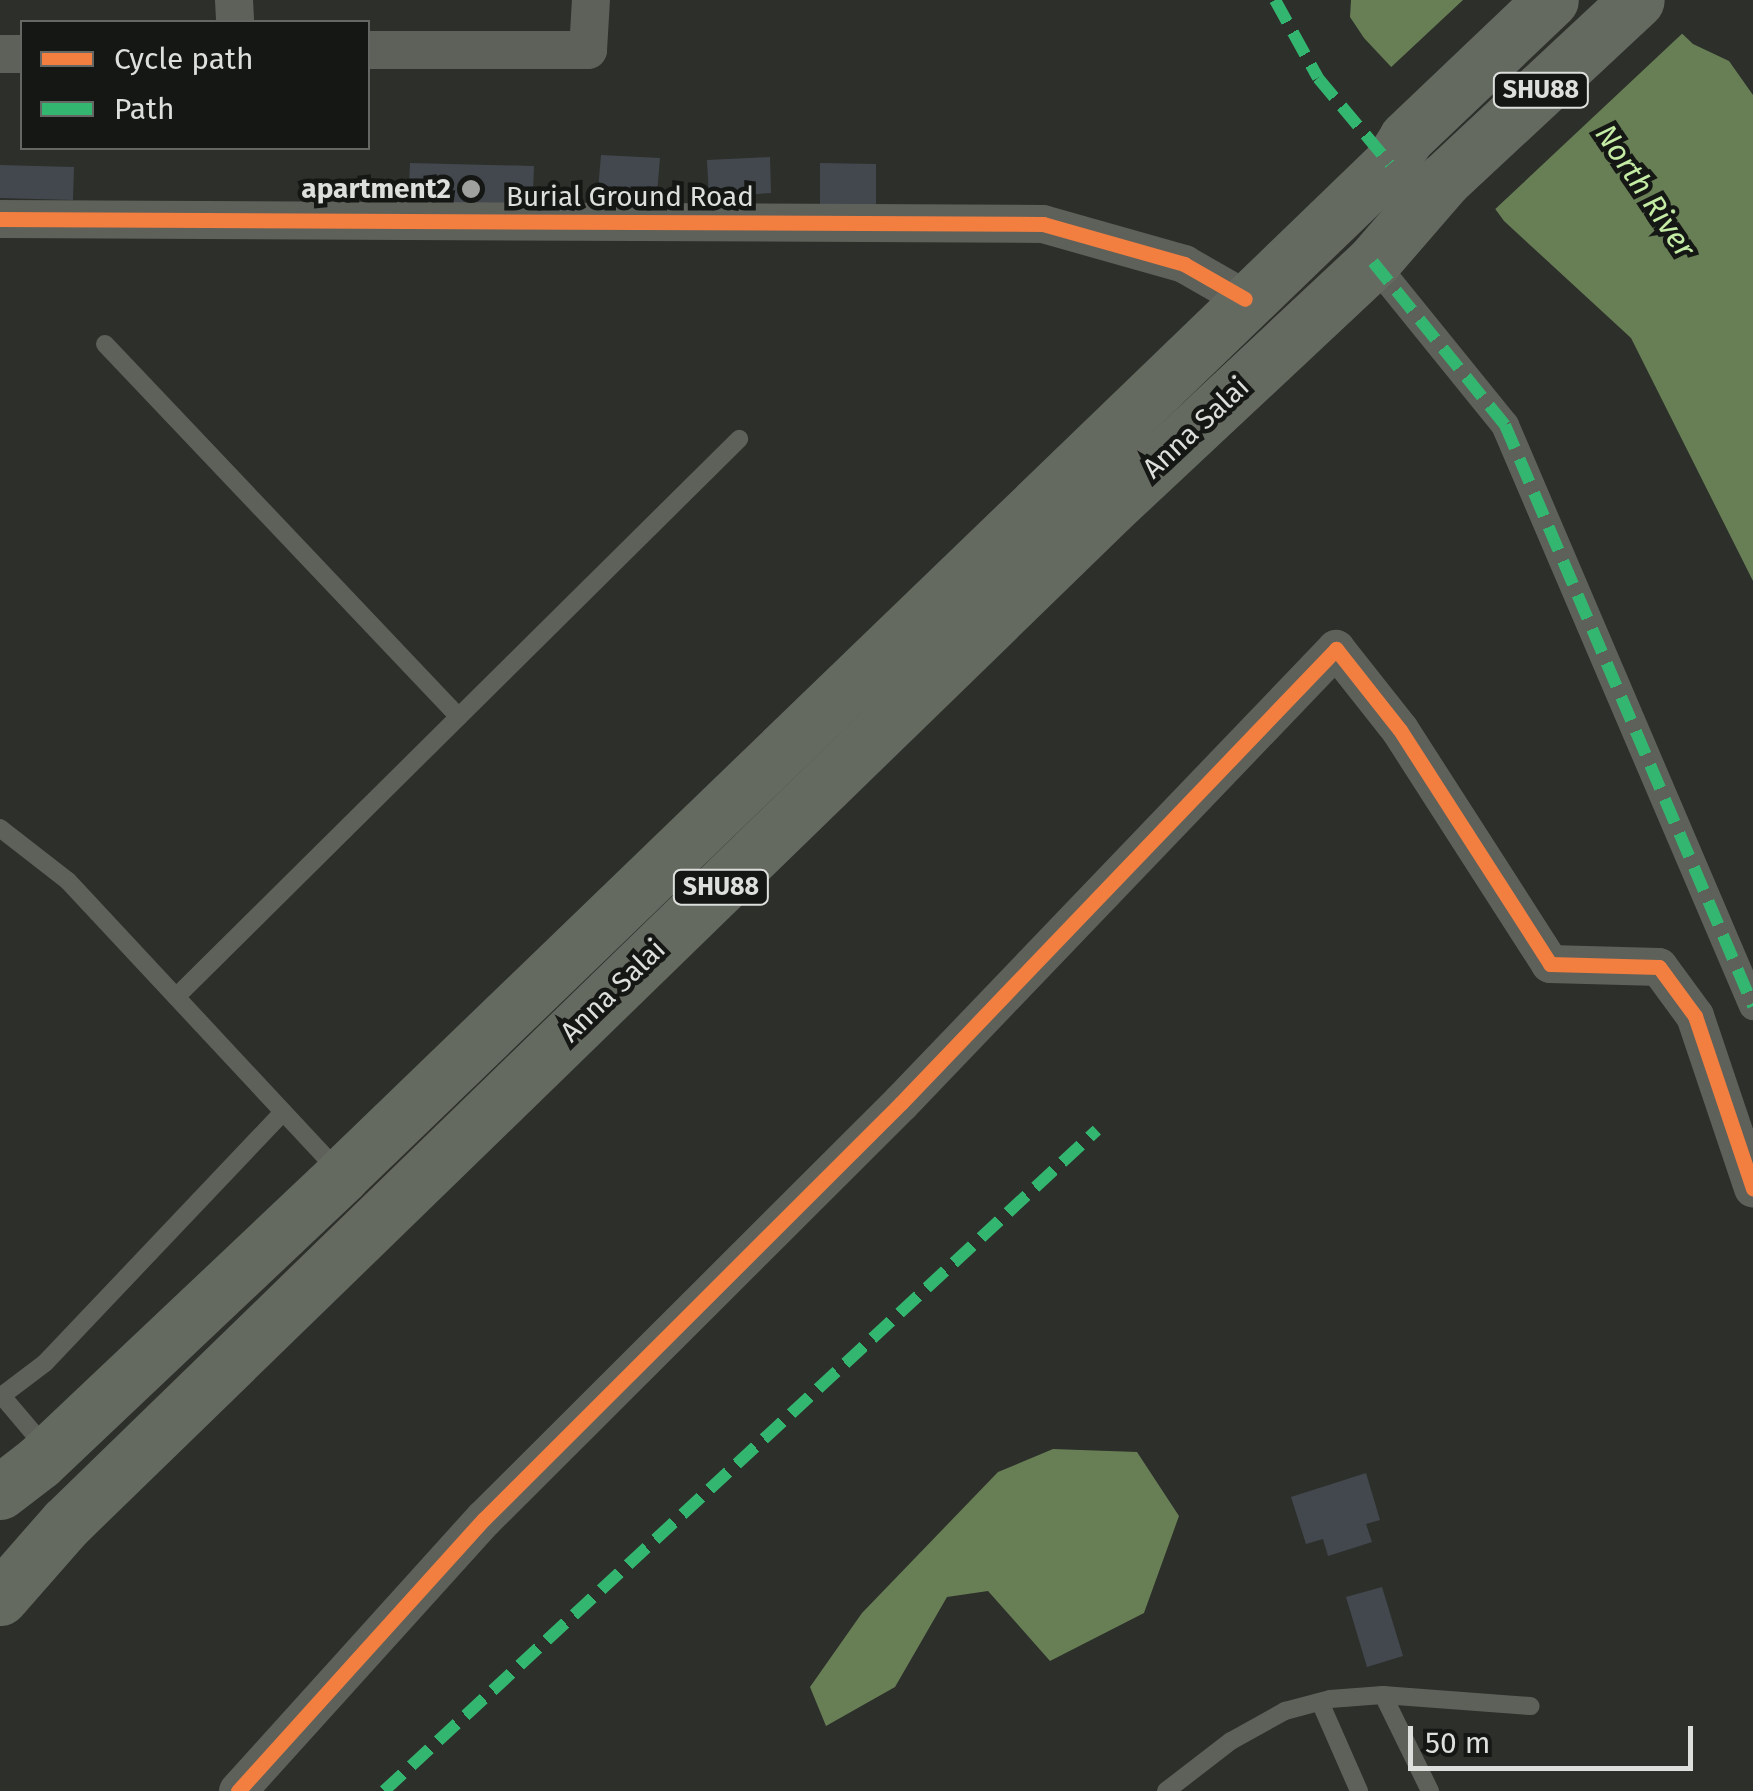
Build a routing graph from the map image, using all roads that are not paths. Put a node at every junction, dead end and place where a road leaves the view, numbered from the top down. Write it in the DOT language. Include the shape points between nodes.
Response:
graph roads {
  1 [pos="591,0"];
  2 [pos="1552,0"];
  3 [pos="1637,0"];
  4 [pos="370,50"];
  5 [pos="0,219"];
  6 [pos="1373,262"];
  7 [pos="1245,299"];
  8 [pos="104,344"];
  9 [pos="739,439"];
  10 [pos="459,716"];
  11 [pos="0,828"];
  12 [pos="176,997"];
  13 [pos="1753,1006"];
  14 [pos="283,1112"];
  15 [pos="342,1175"];
  16 [pos="1753,1188"];
  17 [pos="1,1397"];
  18 [pos="49,1452"];
  19 [pos="0,1492"];
  20 [pos="0,1598"];
  21 [pos="1383,1696"];
  22 [pos="1320,1702"];
  23 [pos="1531,1706"];
  24 [pos="238,1791"];
  25 [pos="1166,1791"];
  26 [pos="1359,1791"];
  27 [pos="1430,1791"];
  1 -- 4 [label="street" via="588,50"];
  2 -- 7 [label="main road, Anna Salai / SHU88"];
  3 -- 6 [label="main road, Anna Salai / SHU88" via="1445,179"];
  5 -- 7 [label="street, Burial Ground Road" via="1043,224 1184,264"];
  6 -- 13 [label="street" via="1506,425"];
  6 -- 20 [label="main road, Anna Salai / SHU88" via="1110,508 66,1523"];
  7 -- 15 [label="main road, Anna Salai / SHU88"];
  8 -- 10 [label="lane"];
  9 -- 10 [label="lane"];
  10 -- 12 [label="lane"];
  11 -- 12 [label="lane" via="68,881"];
  12 -- 14 [label="lane"];
  14 -- 15 [label="lane"];
  14 -- 17 [label="lane" via="45,1363"];
  15 -- 18 [label="main road, Anna Salai / SHU88"];
  16 -- 24 [label="street" via="1695,1016 1659,968 1550,964 1400,730 1336,649 902,1102 484,1519"];
  17 -- 18 [label="lane"];
  18 -- 19 [label="main road, Anna Salai / SHU88"];
  21 -- 22 [label="lane"];
  21 -- 23 [label="lane"];
  21 -- 27 [label="lane"];
  22 -- 25 [label="lane" via="1285,1710"];
  22 -- 26 [label="lane"];
}
